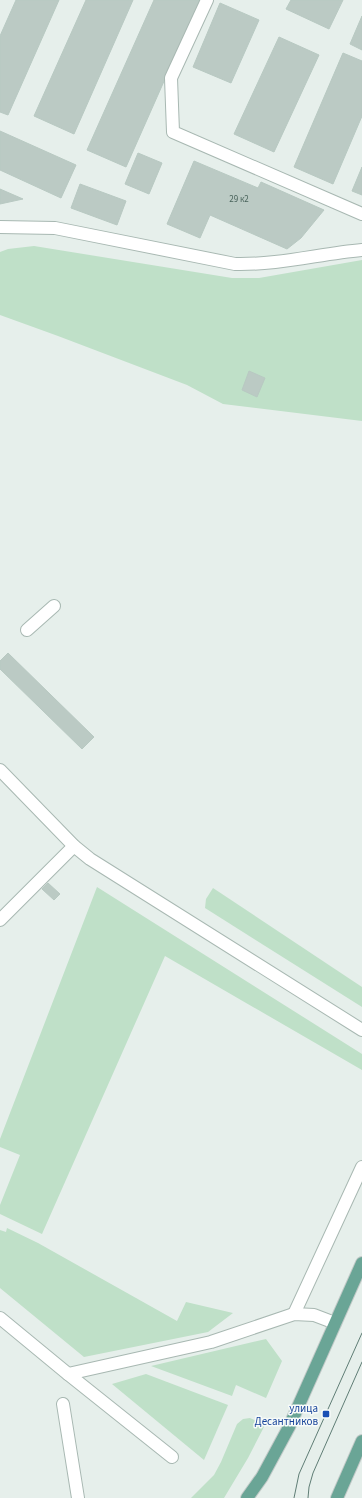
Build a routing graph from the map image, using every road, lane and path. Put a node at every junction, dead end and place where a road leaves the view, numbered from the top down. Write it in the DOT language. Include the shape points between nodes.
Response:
graph roads {
  1 [pos="207,0"];
  2 [pos="362,214"];
  3 [pos="0,227"];
  4 [pos="362,250"];
  5 [pos="54,606"];
  6 [pos="27,630"];
  7 [pos="0,770"];
  8 [pos="74,846"];
  9 [pos="0,920"];
  10 [pos="362,1030"];
  11 [pos="362,1167"];
  12 [pos="362,1263"];
  13 [pos="294,1314"];
  14 [pos="0,1318"];
  15 [pos="335,1323"];
  16 [pos="68,1374"];
  17 [pos="64,1404"];
  18 [pos="362,1441"];
  19 [pos="172,1457"];
  20 [pos="78,1498"];
  21 [pos="247,1498"];
  22 [pos="337,1498"];
  1 -- 2 [label="street" via="171,78 173,132"];
  3 -- 4 [label="street" via="55,228 235,264 258,265"];
  5 -- 6 [label="street"];
  7 -- 8 [label="street"];
  8 -- 9 [label="street"];
  8 -- 10 [label="street" via="90,859"];
  11 -- 13 [label="street"];
  12 -- 15 [label="main road"];
  13 -- 15 [label="street" via="314,1314"];
  13 -- 16 [label="street" via="211,1342"];
  14 -- 16 [label="street"];
  15 -- 21 [label="main road" via="289,1426 262,1477"];
  16 -- 19 [label="street"];
  17 -- 20 [label="street"];
  18 -- 22 [label="main road"];
}
